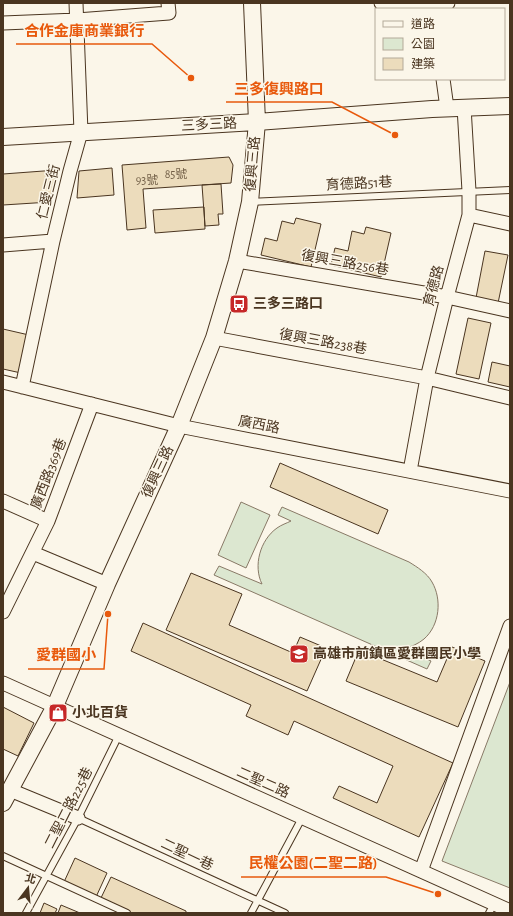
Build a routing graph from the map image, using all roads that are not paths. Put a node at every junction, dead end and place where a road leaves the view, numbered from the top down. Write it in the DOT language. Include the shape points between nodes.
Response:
graph roads {
  1 [pos="76,3"];
  2 [pos="168,3"];
  3 [pos="252,3"];
  4 [pos="381,3"];
  5 [pos="448,3"];
  6 [pos="434,6"];
  7 [pos="77,20"];
  8 [pos="3,23"];
  9 [pos="443,80"];
  10 [pos="510,106"];
  11 [pos="447,108"];
  12 [pos="464,108"];
  13 [pos="257,122"];
  14 [pos="81,132"];
  15 [pos="3,137"];
  16 [pos="510,190"];
  17 [pos="469,191"];
  18 [pos="250,202"];
  19 [pos="470,215"];
  20 [pos="510,224"];
  21 [pos="53,241"];
  22 [pos="3,245"];
  23 [pos="237,261"];
  24 [pos="447,297"];
  25 [pos="510,311"];
  26 [pos="214,338"];
  27 [pos="427,378"];
  28 [pos="3,382"];
  29 [pos="22,387"];
  30 [pos="510,398"];
  31 [pos="92,404"];
  32 [pos="179,426"];
  33 [pos="410,471"];
  34 [pos="510,491"];
  35 [pos="3,501"];
  36 [pos="48,521"];
  37 [pos="33,553"];
  38 [pos="107,584"];
  39 [pos="8,589"];
  40 [pos="3,612"];
  41 [pos="510,626"];
  42 [pos="3,683"];
  43 [pos="55,706"];
  44 [pos="119,735"];
  45 [pos="7,796"];
  46 [pos="78,818"];
  47 [pos="302,818"];
  48 [pos="3,856"];
  49 [pos="421,872"];
  50 [pos="47,876"];
  51 [pos="258,900"];
  52 [pos="492,909"];
  53 [pos="510,911"];
  54 [pos="26,913"];
  55 [pos="127,913"];
  56 [pos="251,913"];
  57 [pos="285,913"];
  1 -- 7 [label="street, 仁愛三街"];
  2 -- 7 [label="street" via="169,13"];
  3 -- 13 [label="street, 復興三路"];
  4 -- 6 [label="street"];
  5 -- 6 [label="street"];
  7 -- 8 [label="street"];
  7 -- 14 [label="street, 仁愛三街"];
  9 -- 11 [label="street"];
  10 -- 12 [label="street, 三多三路"];
  11 -- 12 [label="street, 三多三路"];
  11 -- 13 [label="street, 三多三路"];
  12 -- 17 [label="street, 育德路"];
  13 -- 14 [label="street, 三多三路"];
  13 -- 18 [label="street, 復興三路"];
  14 -- 15 [label="street, 三多三路"];
  14 -- 21 [label="street, 仁愛三街"];
  16 -- 17 [label="lane, 育德路51巷"];
  17 -- 18 [label="lane, 育德路51巷"];
  17 -- 19 [label="street, 育德路"];
  18 -- 23 [label="street, 復興三路"];
  19 -- 20 [label="street"];
  19 -- 24 [label="street, 育德路"];
  21 -- 22 [label="street"];
  21 -- 29 [label="street, 仁愛三街"];
  23 -- 24 [label="street, 復興三路256巷"];
  23 -- 26 [label="street, 復興三路"];
  24 -- 25 [label="street, 復興三路256巷"];
  24 -- 27 [label="street, 育德路"];
  26 -- 27 [label="street, 復興三路238巷"];
  26 -- 32 [label="street, 復興三路"];
  27 -- 30 [label="street, 復興三路238巷"];
  27 -- 33 [label="street, 育德路"];
  28 -- 29 [label="street, 廣西路"];
  29 -- 31 [label="street, 廣西路"];
  31 -- 32 [label="street, 廣西路"];
  31 -- 36 [label="street, 廣西路369巷"];
  32 -- 33 [label="street, 廣西路"];
  32 -- 38 [label="street, 復興三路"];
  33 -- 34 [label="street, 廣西路"];
  35 -- 36 [label="street"];
  36 -- 37 [label="street, 廣西路369巷"];
  37 -- 38 [label="street"];
  37 -- 39 [label="street, 廣西路369巷"];
  38 -- 43 [label="street, 復興三路"];
  39 -- 40 [label="street, 廣西路369巷"];
  41 -- 49 [label="street"];
  42 -- 43 [label="street, 二聖二路"];
  43 -- 44 [label="street, 二聖二路"];
  43 -- 45 [label="street, 復興三路"];
  44 -- 46 [label="lane, 二聖二路225巷"];
  44 -- 47 [label="street, 二聖二路"];
  45 -- 46 [label="street"];
  46 -- 50 [label="lane, 二聖二路225巷"];
  46 -- 51 [label="lane, 二聖一巷"];
  47 -- 49 [label="street, 二聖二路"];
  47 -- 51 [label="lane"];
  48 -- 50 [label="lane"];
  49 -- 52 [label="street, 二聖二路"];
  50 -- 54 [label="lane, 二聖二路225巷"];
  50 -- 55 [label="lane"];
  51 -- 56 [label="lane"];
  51 -- 57 [label="lane, 二聖一巷"];
  52 -- 53 [label="street, 二聖二路"];
}
